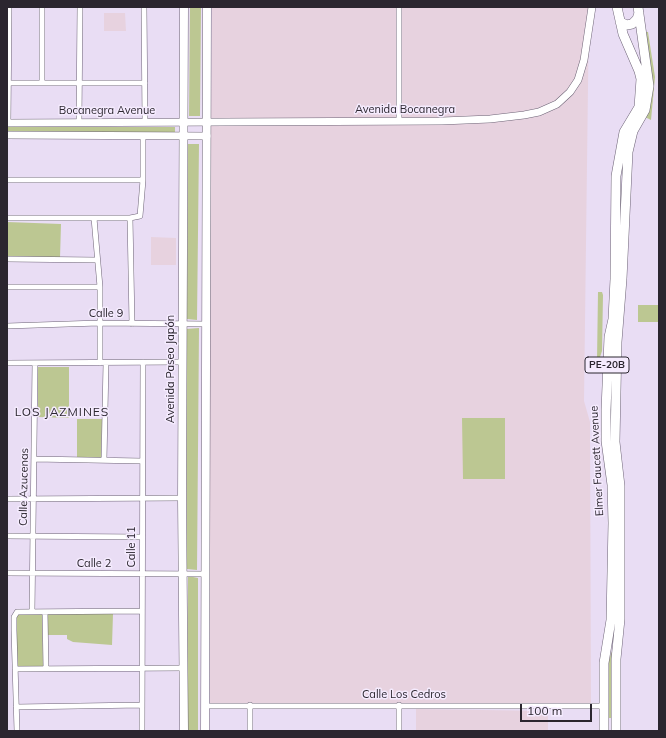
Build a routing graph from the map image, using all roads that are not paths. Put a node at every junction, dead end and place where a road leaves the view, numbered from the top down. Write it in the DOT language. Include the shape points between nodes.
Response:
graph roads {
  1 [pos="9,7"];
  2 [pos="42,7"];
  3 [pos="80,7"];
  4 [pos="144,7"];
  5 [pos="184,7"];
  6 [pos="207,7"];
  7 [pos="399,7"];
  8 [pos="592,7"];
  9 [pos="617,7"];
  10 [pos="638,10"];
  11 [pos="620,22"];
  12 [pos="8,57"];
  13 [pos="8,83"];
  14 [pos="42,83"];
  15 [pos="79,83"];
  16 [pos="145,83"];
  17 [pos="399,121"];
  18 [pos="79,122"];
  19 [pos="145,122"];
  20 [pos="184,122"];
  21 [pos="207,122"];
  22 [pos="8,123"];
  23 [pos="7,135"];
  24 [pos="143,136"];
  25 [pos="207,136"];
  26 [pos="183,137"];
  27 [pos="7,180"];
  28 [pos="143,180"];
  29 [pos="7,218"];
  30 [pos="94,218"];
  31 [pos="130,218"];
  32 [pos="7,259"];
  33 [pos="97,260"];
  34 [pos="7,287"];
  35 [pos="100,287"];
  36 [pos="99,323"];
  37 [pos="132,324"];
  38 [pos="182,324"];
  39 [pos="206,324"];
  40 [pos="7,326"];
  41 [pos="143,362"];
  42 [pos="182,362"];
  43 [pos="7,363"];
  44 [pos="35,363"];
  45 [pos="103,363"];
  46 [pos="34,460"];
  47 [pos="104,460"];
  48 [pos="142,461"];
  49 [pos="182,498"];
  50 [pos="7,499"];
  51 [pos="34,500"];
  52 [pos="142,500"];
  53 [pos="7,536"];
  54 [pos="33,536"];
  55 [pos="142,537"];
  56 [pos="7,574"];
  57 [pos="33,574"];
  58 [pos="142,574"];
  59 [pos="182,574"];
  60 [pos="205,574"];
  61 [pos="142,611"];
  62 [pos="32,612"];
  63 [pos="45,612"];
  64 [pos="142,668"];
  65 [pos="183,668"];
  66 [pos="15,669"];
  67 [pos="46,669"];
  68 [pos="142,705"];
  69 [pos="250,705"];
  70 [pos="399,705"];
  71 [pos="205,706"];
  72 [pos="604,706"];
  73 [pos="16,707"];
  74 [pos="604,727"];
  75 [pos="616,727"];
  76 [pos="17,731"];
  77 [pos="142,731"];
  78 [pos="184,731"];
  79 [pos="205,731"];
  80 [pos="250,731"];
  81 [pos="399,731"];
  1 -- 12 [label="street"];
  2 -- 14 [label="street"];
  3 -- 15 [label="street"];
  4 -- 16 [label="street"];
  5 -- 20 [label="main road, Avenida Paseo Japón"];
  6 -- 21 [label="main road"];
  7 -- 17 [label="street"];
  8 -- 17 [label="street, Avenida Bocanegra" via="582,69 578,80 557,104 539,112 490,119"];
  9 -- 11 [label="highway, Elmer Faucett Avenue / PE-20B"];
  10 -- 11 [label="highway" via="637,19 632,24"];
  10 -- 75 [label="highway, Elmer Faucett Avenue / PE-20B" via="649,86 645,110 634,131 628,152 617,342 615,442 620,493 620,619 616,659"];
  11 -- 72 [label="highway, Elmer Faucett Avenue / PE-20B" via="639,71 640,94 637,113 624,135 616,176 616,279 607,358 606,410 613,524 611,620 604,662"];
  12 -- 13 [label="street"];
  13 -- 14 [label="street"];
  13 -- 22 [label="street"];
  14 -- 15 [label="street"];
  15 -- 16 [label="street"];
  15 -- 18 [label="street"];
  16 -- 19 [label="street"];
  17 -- 21 [label="street, Avenida Bocanegra"];
  18 -- 19 [label="street, Bocanegra Avenue"];
  18 -- 22 [label="street, Bocanegra Avenue"];
  19 -- 20 [label="street, Bocanegra Avenue"];
  20 -- 21 [label="street, Bocanegra Avenue"];
  20 -- 26 [label="main road, Avenida Paseo Japón"];
  21 -- 25 [label="main road"];
  23 -- 24 [label="street"];
  24 -- 26 [label="street"];
  24 -- 28 [label="street"];
  25 -- 26 [label="street"];
  25 -- 39 [label="main road"];
  26 -- 38 [label="main road, Avenida Paseo Japón"];
  27 -- 28 [label="street"];
  28 -- 31 [label="street" via="140,216"];
  29 -- 30 [label="street"];
  30 -- 31 [label="street"];
  30 -- 33 [label="street"];
  31 -- 37 [label="street"];
  32 -- 33 [label="street"];
  33 -- 35 [label="street"];
  34 -- 35 [label="street"];
  35 -- 36 [label="street"];
  36 -- 37 [label="street, Calle 9"];
  36 -- 40 [label="street, Calle 9"];
  36 -- 45 [label="street"];
  37 -- 38 [label="street, Calle 9"];
  38 -- 39 [label="street, Calle 9"];
  38 -- 42 [label="main road, Avenida Paseo Japón"];
  39 -- 60 [label="main road"];
  41 -- 42 [label="street"];
  41 -- 45 [label="street"];
  41 -- 48 [label="street, Calle 11"];
  42 -- 49 [label="main road, Avenida Paseo Japón"];
  43 -- 44 [label="street"];
  44 -- 45 [label="street"];
  44 -- 46 [label="street, Calle Azucenas"];
  45 -- 47 [label="street"];
  46 -- 47 [label="street"];
  46 -- 51 [label="street, Calle Azucenas"];
  47 -- 48 [label="street"];
  48 -- 52 [label="street, Calle 11"];
  49 -- 52 [label="street"];
  49 -- 59 [label="main road, Avenida Paseo Japón"];
  50 -- 51 [label="street"];
  51 -- 52 [label="street"];
  51 -- 54 [label="street, Calle Azucenas"];
  52 -- 55 [label="street, Calle 11"];
  53 -- 54 [label="street"];
  54 -- 55 [label="street"];
  54 -- 57 [label="street, Calle Azucenas"];
  55 -- 58 [label="street, Calle 11"];
  56 -- 57 [label="street, Calle 2"];
  57 -- 58 [label="street, Calle 2"];
  57 -- 62 [label="street, Calle Azucenas"];
  58 -- 59 [label="street, Calle 2"];
  58 -- 61 [label="street, Calle 11"];
  59 -- 60 [label="street, Calle 2"];
  59 -- 65 [label="main road, Avenida Paseo Japón"];
  60 -- 71 [label="main road"];
  61 -- 63 [label="street"];
  61 -- 64 [label="street, Calle 11"];
  62 -- 63 [label="street"];
  62 -- 66 [label="street" via="18,612 14,617"];
  63 -- 67 [label="street"];
  64 -- 65 [label="street"];
  64 -- 67 [label="street"];
  64 -- 68 [label="street, Calle 11"];
  65 -- 78 [label="main road, Avenida Paseo Japón"];
  66 -- 67 [label="street"];
  66 -- 73 [label="street"];
  68 -- 73 [label="street"];
  68 -- 77 [label="street, Calle 11"];
  69 -- 70 [label="street, Calle Los Cedros"];
  69 -- 71 [label="street, Calle Los Cedros"];
  69 -- 80 [label="street"];
  70 -- 72 [label="street, Calle Los Cedros"];
  70 -- 81 [label="street"];
  71 -- 79 [label="main road"];
  72 -- 74 [label="highway, Elmer Faucett Avenue / PE-20B"];
  73 -- 76 [label="street"];
  74 -- 75 [label="highway"];
}
